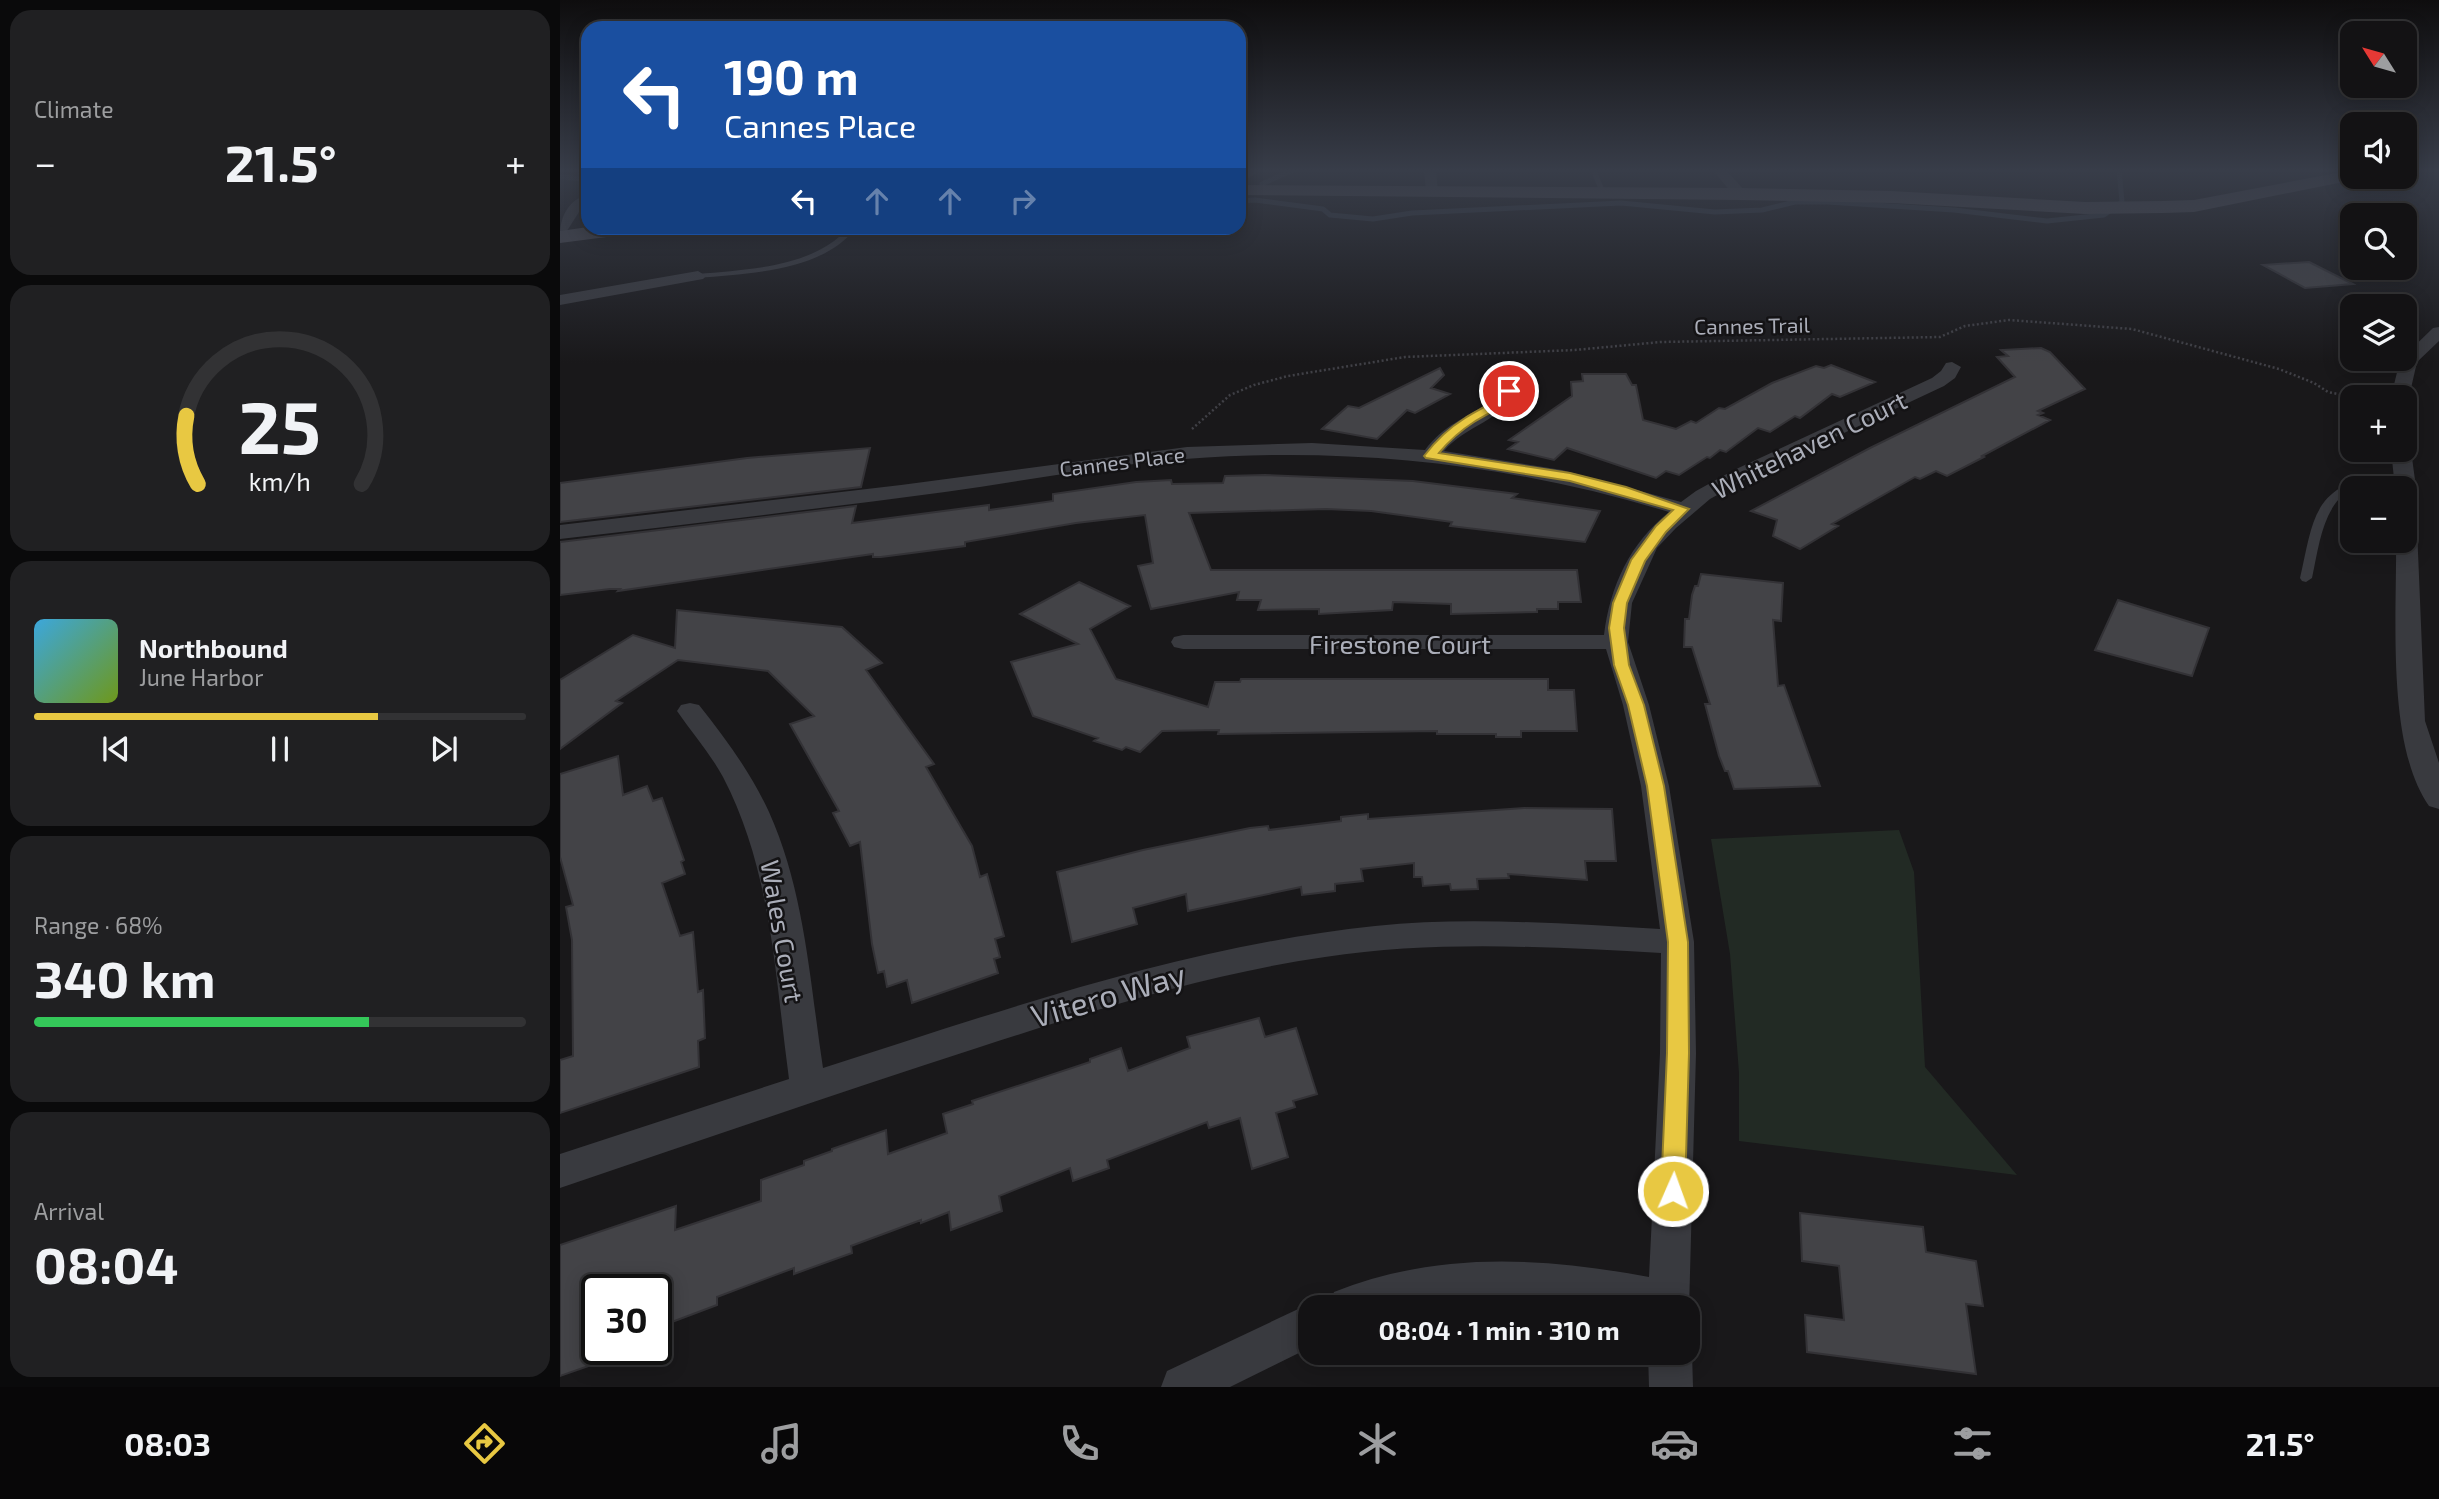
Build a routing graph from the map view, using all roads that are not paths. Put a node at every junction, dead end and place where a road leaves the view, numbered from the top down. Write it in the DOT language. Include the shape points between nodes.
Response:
graph roads {
  1 [pos="848,235"];
  2 [pos="698,275"];
  3 [pos="560,300"];
  4 [pos="2439,332"];
  5 [pos="1952,367"];
  6 [pos="2403,385"];
  7 [pos="1509,391"];
  8 [pos="1430,456"];
  9 [pos="2340,492"];
  10 [pos="1682,509"];
  11 [pos="560,532"];
  12 [pos="2407,553"];
  13 [pos="2306,578"];
  14 [pos="1183,642"];
  15 [pos="1616,642"];
  16 [pos="690,711"];
  17 [pos="2439,799"];
  18 [pos="1678,942"];
  19 [pos="808,1088"];
  20 [pos="560,1171"];
  21 [pos="1389,1295"];
  22 [pos="1625,1295"];
  23 [pos="1669,1295"];
  24 [pos="1298,1330"];
  25 [pos="1670,1365"];
  26 [pos="1184,1387"];
  27 [pos="1671,1387"];
  1 -- 2 [label="lane" via="810,256"];
  2 -- 3 [label="street"];
  4 -- 6 [label="street" via="2409,360"];
  5 -- 10 [label="street, Whitehaven Court" via="1938,382 1741,474"];
  7 -- 8 [label="street" via="1502,402 1446,437"];
  8 -- 10 [label="street, Cannes Place" via="1570,477"];
  8 -- 11 [label="street, Cannes Place" via="1284,451 1167,455"];
  9 -- 13 [label="lane" via="2320,514"];
  10 -- 15 [label="street, Whitehaven Court" via="1647,545 1634,569 1620,603"];
  12 -- 17 [label="street" via="2412,721"];
  14 -- 15 [label="street, Firestone Court"];
  15 -- 18 [label="street, Whitehaven Court" via="1653,775"];
  16 -- 19 [label="street, Wales Court" via="736,774 771,855 784,912"];
  18 -- 19 [label="street, Vitero Way" via="1443,934 1380,937 1274,952 1074,1002"];
  18 -- 23 [label="street, Whitehaven Court"];
  19 -- 20 [label="street, Vitero Way"];
  21 -- 22 [label="street" via="1422,1285 1485,1280 1556,1281"];
  24 -- 26 [label="street"];
  25 -- 27 [label="street"];
}
